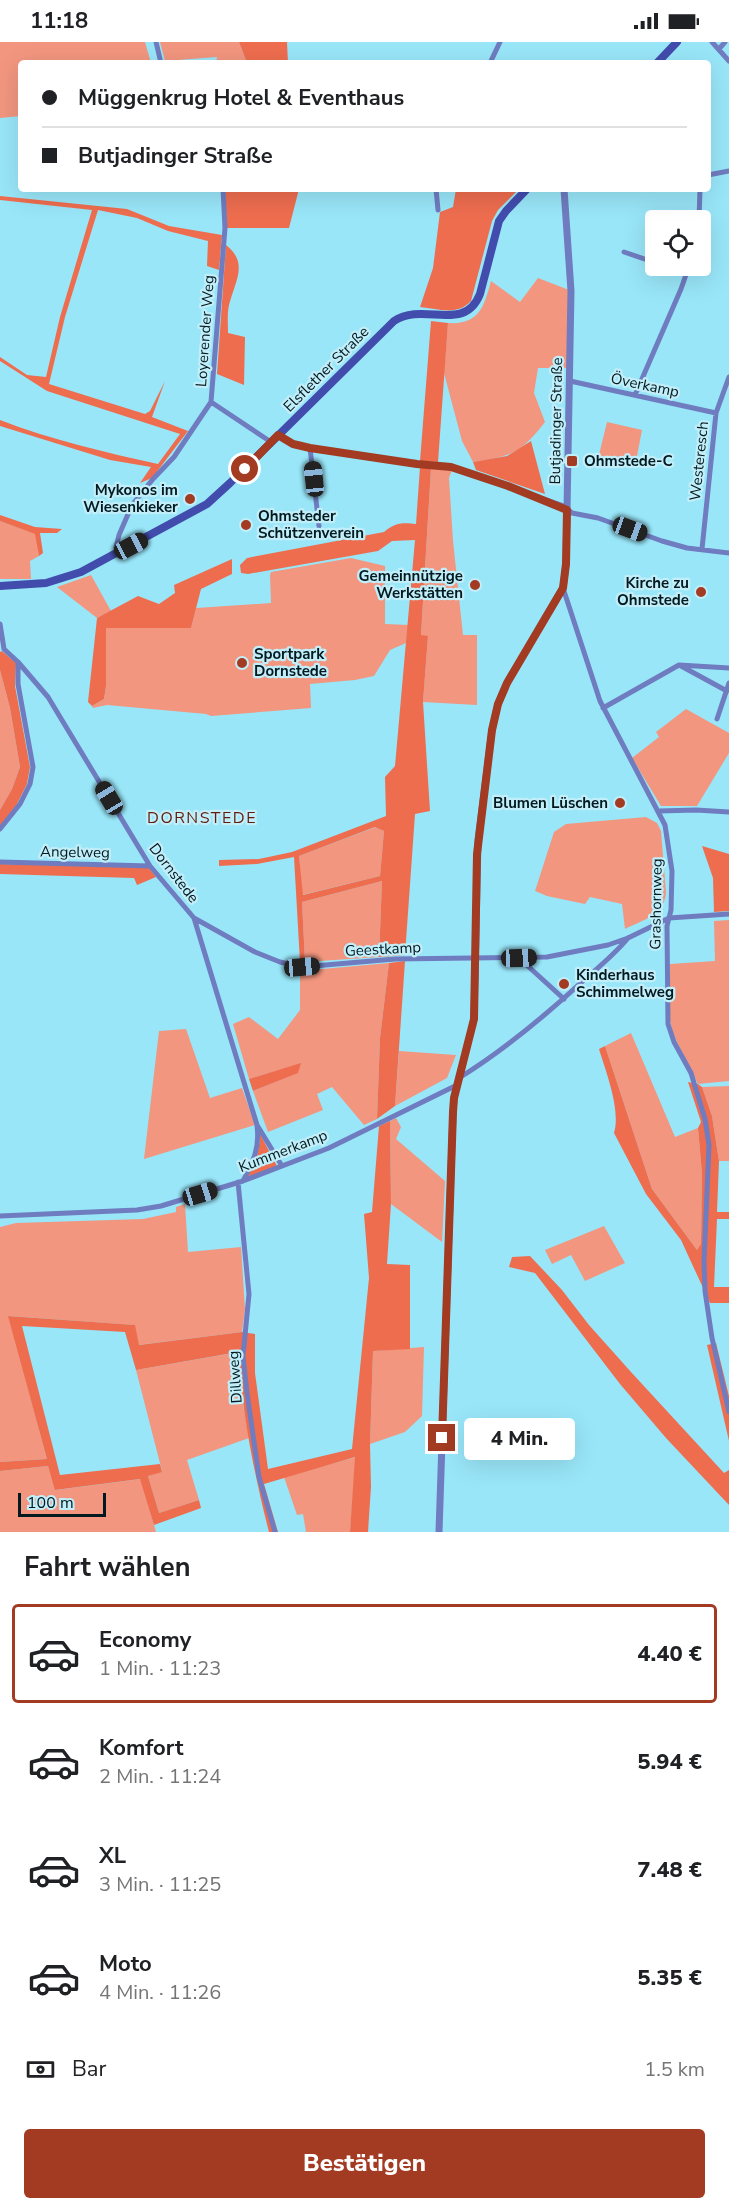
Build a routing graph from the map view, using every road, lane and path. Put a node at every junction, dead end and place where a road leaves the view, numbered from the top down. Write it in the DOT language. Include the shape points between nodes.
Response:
graph roads {
  1 [pos="156,42"];
  2 [pos="500,42"];
  3 [pos="677,42"];
  4 [pos="712,42"];
  5 [pos="725,42"];
  6 [pos="719,49"];
  7 [pos="160,60"];
  8 [pos="491,60"];
  9 [pos="660,60"];
  10 [pos="729,61"];
  11 [pos="729,171"];
  12 [pos="711,174"];
  13 [pos="223,192"];
  14 [pos="436,192"];
  15 [pos="524,192"];
  16 [pos="564,192"];
  17 [pos="700,192"];
  18 [pos="438,210"];
  19 [pos="699,210"];
  20 [pos="624,252"];
  21 [pos="645,259"];
  22 [pos="685,276"];
  23 [pos="729,377"];
  24 [pos="570,381"];
  25 [pos="635,395"];
  26 [pos="211,402"];
  27 [pos="716,412"];
  28 [pos="278,435"];
  29 [pos="271,442"];
  30 [pos="310,448"];
  31 [pos="567,510"];
  32 [pos="319,526"];
  33 [pos="702,549"];
  34 [pos="117,553"];
  35 [pos="729,553"];
  36 [pos="0,586"];
  37 [pos="563,588"];
  38 [pos="0,624"];
  39 [pos="2,650"];
  40 [pos="18,662"];
  41 [pos="680,665"];
  42 [pos="729,668"];
  43 [pos="729,683"];
  44 [pos="727,691"];
  45 [pos="603,708"];
  46 [pos="717,719"];
  47 [pos="659,811"];
  48 [pos="729,812"];
  49 [pos="0,830"];
  50 [pos="0,862"];
  51 [pos="150,866"];
  52 [pos="729,914"];
  53 [pos="194,918"];
  54 [pos="669,918"];
  55 [pos="628,938"];
  56 [pos="476,958"];
  57 [pos="519,958"];
  58 [pos="564,999"];
  59 [pos="458,1082"];
  60 [pos="257,1125"];
  61 [pos="282,1166"];
  62 [pos="240,1181"];
  63 [pos="0,1216"];
  64 [pos="729,1412"];
  65 [pos="275,1532"];
  66 [pos="439,1532"];
  1 -- 7 [label="street"];
  2 -- 8 [label="street"];
  3 -- 9 [label="main road"];
  4 -- 6 [label="street"];
  5 -- 6 [label="street"];
  6 -- 10 [label="street"];
  11 -- 12 [label="street"];
  13 -- 26 [label="street, Loyerender Weg" via="225,228"];
  14 -- 18 [label="street"];
  15 -- 28 [label="main road, Elsflether Straße" via="499,221 473,307 457,316 417,313 398,318"];
  16 -- 24 [label="street, Butjadinger Straße" via="571,291"];
  17 -- 19 [label="street"];
  20 -- 21 [label="street"];
  22 -- 25 [label="street"];
  23 -- 27 [label="street, Westeresch"];
  24 -- 25 [label="street, Överkamp"];
  24 -- 31 [label="street, Butjadinger Straße"];
  25 -- 27 [label="street, Överkamp"];
  26 -- 29 [label="street"];
  26 -- 34 [label="street, Loyerender Weg" via="174,457 132,505 119,535"];
  27 -- 33 [label="street, Westeresch"];
  28 -- 29 [label="main road, Elsflether Straße"];
  28 -- 30 [label="street"];
  29 -- 34 [label="main road, Elsflether Straße" via="207,504"];
  30 -- 31 [label="street" via="468,472"];
  30 -- 32 [label="street"];
  31 -- 33 [label="street" via="662,541"];
  31 -- 37 [label="street, Butjadinger Straße"];
  33 -- 35 [label="street"];
  34 -- 36 [label="main road, Elsflether Straße" via="81,572 46,583"];
  37 -- 45 [label="street, Grashornweg"];
  37 -- 56 [label="street, Butjadinger Straße" via="498,704 478,840"];
  38 -- 39 [label="street"];
  39 -- 40 [label="street, Dornstede"];
  40 -- 49 [label="street" via="18,684 33,767 20,804"];
  40 -- 51 [label="street, Dornstede" via="48,697"];
  41 -- 42 [label="street"];
  41 -- 44 [label="street"];
  41 -- 45 [label="street"];
  43 -- 44 [label="street"];
  44 -- 46 [label="street"];
  45 -- 47 [label="street, Grashornweg"];
  47 -- 48 [label="street"];
  47 -- 54 [label="street, Grashornweg" via="666,825 672,871"];
  50 -- 51 [label="street, Angelweg"];
  51 -- 53 [label="street, Dornstede"];
  52 -- 54 [label="street"];
  53 -- 56 [label="street, Geestkamp" via="255,952 302,967 395,959"];
  53 -- 60 [label="street, Dornstede"];
  54 -- 55 [label="street"];
  54 -- 64 [label="street, Grashornweg" via="668,1024 705,1119 709,1145 705,1291"];
  55 -- 57 [label="street, Geestkamp" via="587,950"];
  55 -- 58 [label="street, Kummerkamp"];
  56 -- 57 [label="street, Geestkamp"];
  56 -- 59 [label="street, Butjadinger Straße" via="474,1019"];
  57 -- 58 [label="street"];
  58 -- 59 [label="street, Kummerkamp"];
  59 -- 61 [label="street, Kummerkamp" via="329,1148"];
  59 -- 66 [label="street, Butjadinger Straße" via="453,1118"];
  60 -- 61 [label="street, Dornstede"];
  60 -- 62 [label="street, Dornstede" via="259,1141 254,1160"];
  61 -- 62 [label="street, Kummerkamp"];
  62 -- 63 [label="street, Kummerkamp" via="137,1210"];
  62 -- 65 [label="street, Dillweg" via="249,1294 243,1356 260,1477"];
}
